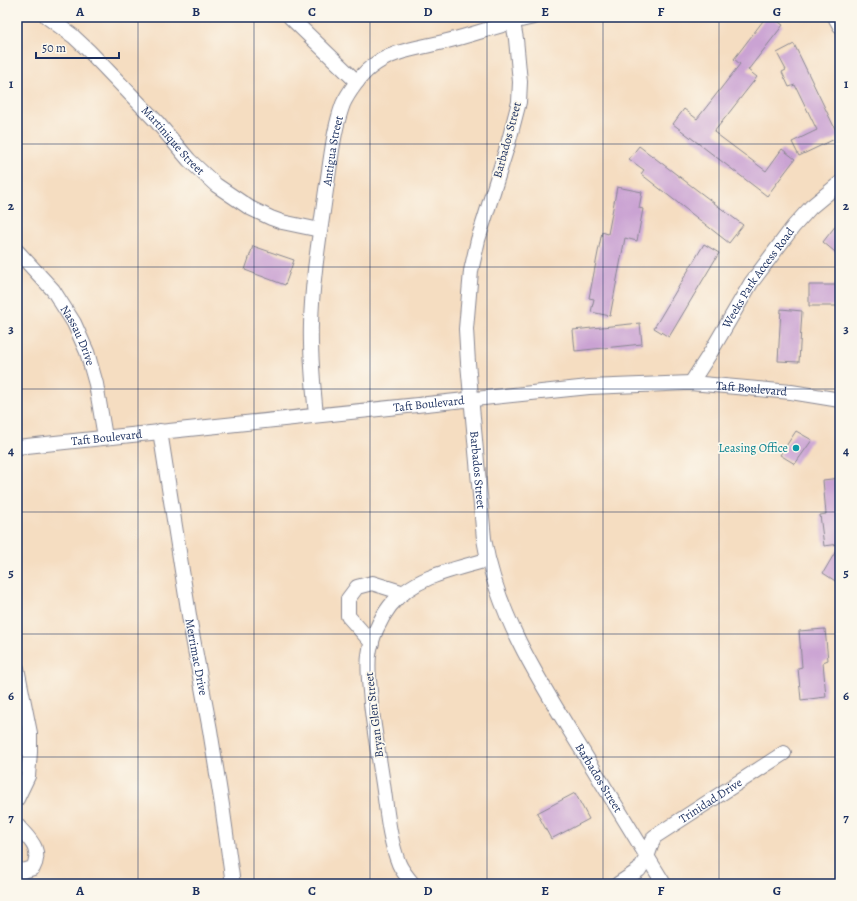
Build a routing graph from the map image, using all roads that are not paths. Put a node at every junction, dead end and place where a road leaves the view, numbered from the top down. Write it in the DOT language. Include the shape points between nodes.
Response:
graph roads {
  1 [pos="47,17"];
  2 [pos="290,17"];
  3 [pos="534,17"];
  4 [pos="835,17"];
  5 [pos="512,19"];
  6 [pos="840,26"];
  7 [pos="358,82"];
  8 [pos="840,183"];
  9 [pos="320,230"];
  10 [pos="17,251"];
  11 [pos="690,383"];
  12 [pos="471,400"];
  13 [pos="840,400"];
  14 [pos="316,415"];
  15 [pos="160,431"];
  16 [pos="105,437"];
  17 [pos="17,447"];
  18 [pos="487,560"];
  19 [pos="404,593"];
  20 [pos="372,643"];
  21 [pos="17,668"];
  22 [pos="784,753"];
  23 [pos="17,799"];
  24 [pos="17,825"];
  25 [pos="647,857"];
  26 [pos="17,869"];
  27 [pos="233,884"];
  28 [pos="413,884"];
  29 [pos="618,884"];
  30 [pos="664,884"];
  1 -- 9 [label="street, Martinique Street" via="89,50 189,160 216,185 250,208 271,218"];
  2 -- 7 [label="street"];
  3 -- 5 [label="street, Antigua Street"];
  4 -- 6 [label="street"];
  5 -- 7 [label="street, Antigua Street" via="380,60 369,68"];
  5 -- 12 [label="street, Barbados Street" via="520,82 519,102 471,271 466,330"];
  7 -- 9 [label="street, Antigua Street" via="344,102 338,119"];
  8 -- 11 [label="street, Weeks Park Access Road" via="793,227 751,283"];
  9 -- 14 [label="street, Antigua Street" via="311,324"];
  10 -- 16 [label="street, Nassau Drive" via="54,290 74,323 87,352 96,384"];
  11 -- 12 [label="street, Taft Boulevard" via="589,387"];
  11 -- 13 [label="street, Taft Boulevard" via="790,392"];
  12 -- 14 [label="street, Taft Boulevard"];
  12 -- 18 [label="street, Barbados Street"];
  14 -- 15 [label="street, Taft Boulevard"];
  15 -- 16 [label="street, Taft Boulevard"];
  15 -- 27 [label="street, Merrimac Drive"];
  16 -- 17 [label="street, Taft Boulevard"];
  18 -- 19 [label="street, Bryan Glen Street" via="438,574 423,580"];
  18 -- 25 [label="street, Barbados Street" via="505,613 540,682"];
  19 -- 20 [label="street, Bryan Glen Street" via="382,618"];
  19 -- 20 [label="street" via="372,583 357,587 348,599 348,616"];
  20 -- 28 [label="street, Bryan Glen Street" via="368,669 374,728 390,827 395,854"];
  21 -- 23 [label="street" via="30,733 30,752 28,776"];
  22 -- 25 [label="street, Trinidad Drive" via="654,837"];
  24 -- 26 [label="street" via="37,852 37,861 33,868 23,871"];
  25 -- 29 [label="street" via="639,870"];
  25 -- 30 [label="street, Barbados Street"];
}
